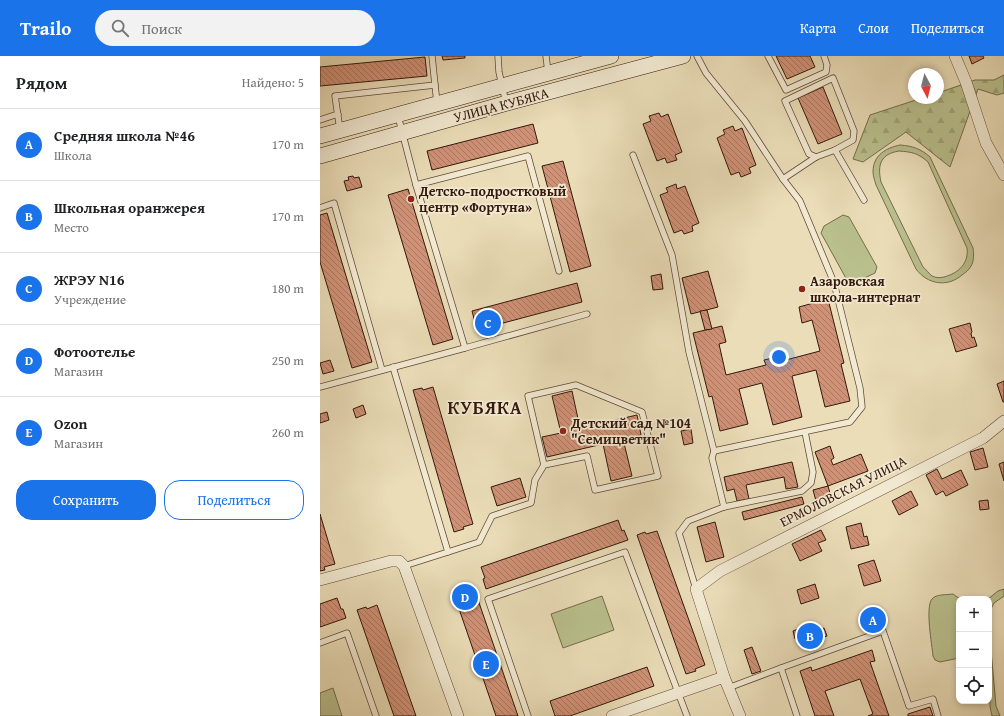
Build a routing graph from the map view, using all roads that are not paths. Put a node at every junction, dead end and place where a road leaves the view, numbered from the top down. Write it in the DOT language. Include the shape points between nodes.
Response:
graph roads {
  1 [pos="432,56"];
  2 [pos="498,56"];
  3 [pos="546,56"];
  4 [pos="612,56"];
  5 [pos="683,56"];
  6 [pos="697,56"];
  7 [pos="768,56"];
  8 [pos="824,56"];
  9 [pos="955,56"];
  10 [pos="548,73"];
  11 [pos="435,85"];
  12 [pos="502,85"];
  13 [pos="437,103"];
  14 [pos="506,103"];
  15 [pos="338,114"];
  16 [pos="397,114"];
  17 [pos="320,120"];
  18 [pos="340,130"];
  19 [pos="402,133"];
  20 [pos="320,136"];
  21 [pos="835,150"];
  22 [pos="633,155"];
  23 [pos="320,156"];
  24 [pos="816,157"];
  25 [pos="1004,175"];
  26 [pos="783,179"];
  27 [pos="416,186"];
  28 [pos="864,200"];
  29 [pos="320,208"];
  30 [pos="559,271"];
  31 [pos="587,314"];
  32 [pos="465,348"];
  33 [pos="393,367"];
  34 [pos="382,370"];
  35 [pos="320,387"];
  36 [pos="1004,421"];
  37 [pos="805,432"];
  38 [pos="714,451"];
  39 [pos="544,465"];
  40 [pos="724,507"];
  41 [pos="448,552"];
  42 [pos="404,566"];
  43 [pos="320,580"];
  44 [pos="696,589"];
  45 [pos="320,643"];
  46 [pos="781,668"];
  47 [pos="726,683"];
  48 [pos="678,694"];
  49 [pos="616,715"];
  50 [pos="376,716"];
  51 [pos="458,716"];
  52 [pos="528,716"];
  53 [pos="687,716"];
  54 [pos="740,716"];
  55 [pos="797,716"];
  56 [pos="938,716"];
  1 -- 11 [label="lane"];
  2 -- 12 [label="lane"];
  3 -- 10 [label="lane"];
  4 -- 10 [label="street, УЛИЦА КУБЯКА"];
  5 -- 14 [label="street, УЛИЦА КУБЯКА"];
  6 -- 26 [label="lane" via="706,74 745,121"];
  7 -- 8 [label="lane" via="786,90 826,72"];
  9 -- 25 [label="street" via="986,143"];
  10 -- 12 [label="street, УЛИЦА КУБЯКА"];
  11 -- 13 [label="lane"];
  11 -- 15 [label="lane" via="335,96"];
  12 -- 13 [label="street, УЛИЦА КУБЯКА"];
  12 -- 14 [label="lane"];
  13 -- 16 [label="street, УЛИЦА КУБЯКА"];
  14 -- 19 [label="street, УЛИЦА КУБЯКА"];
  15 -- 17 [label="lane"];
  15 -- 18 [label="lane"];
  16 -- 18 [label="street, УЛИЦА КУБЯКА"];
  16 -- 19 [label="lane"];
  18 -- 20 [label="street, УЛИЦА КУБЯКА"];
  19 -- 23 [label="street, УЛИЦА КУБЯКА"];
  19 -- 27 [label="lane"];
  21 -- 24 [label="lane"];
  21 -- 24 [label="lane" via="853,140 854,131 833,78 784,101 809,154"];
  21 -- 28 [label="lane"];
  22 -- 38 [label="lane" via="672,255 688,352"];
  24 -- 26 [label="lane"];
  26 -- 37 [label="lane" via="800,201 832,278 860,388 862,407 850,422"];
  27 -- 30 [label="lane" via="528,156"];
  27 -- 32 [label="lane"];
  29 -- 34 [label="lane" via="334,203"];
  31 -- 32 [label="lane"];
  32 -- 33 [label="lane"];
  33 -- 34 [label="lane"];
  33 -- 41 [label="lane"];
  34 -- 35 [label="lane"];
  36 -- 44 [label="street, ЕРМОЛОВСКАЯ УЛИЦА" via="983,438 720,571"];
  37 -- 38 [label="lane"];
  37 -- 40 [label="lane" via="813,472 811,483 802,490"];
  38 -- 40 [label="lane" via="712,458"];
  39 -- 39 [label="lane" via="528,396 576,385 642,412 658,476 596,490 587,456"];
  39 -- 41 [label="lane" via="534,480 531,504 492,516 479,542"];
  40 -- 44 [label="lane" via="688,521 679,533"];
  41 -- 42 [label="lane"];
  42 -- 43 [label="street" via="399,561 391,561"];
  42 -- 51 [label="street"];
  44 -- 47 [label="street"];
  45 -- 50 [label="lane" via="347,633"];
  46 -- 47 [label="lane"];
  46 -- 55 [label="lane"];
  46 -- 56 [label="lane" via="883,631 909,706 933,699"];
  47 -- 48 [label="street"];
  47 -- 54 [label="street"];
  48 -- 49 [label="street"];
  48 -- 52 [label="lane" via="626,552 488,599"];
  48 -- 53 [label="lane"];
}
